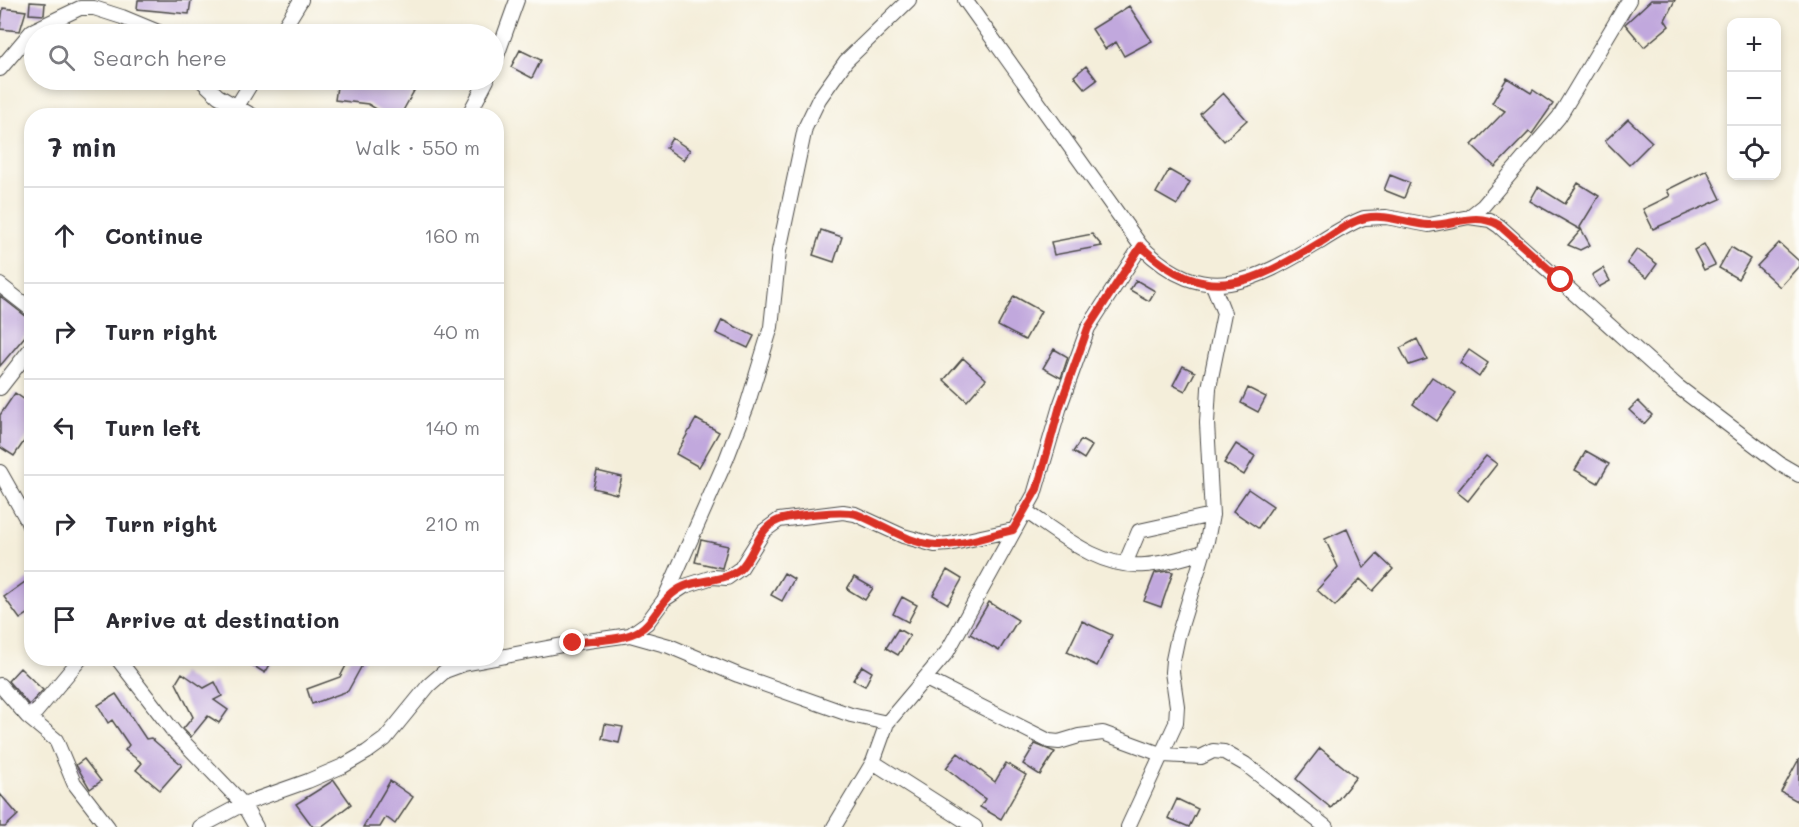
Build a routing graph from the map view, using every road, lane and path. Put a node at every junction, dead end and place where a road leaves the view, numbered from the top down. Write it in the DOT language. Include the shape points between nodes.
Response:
graph roads {
  1 [pos="301,0"];
  2 [pos="517,0"];
  3 [pos="909,0"];
  4 [pos="965,0"];
  5 [pos="1629,0"];
  6 [pos="82,4"];
  7 [pos="45,24"];
  8 [pos="139,24"];
  9 [pos="286,24"];
  10 [pos="504,36"];
  11 [pos="24,40"];
  12 [pos="0,69"];
  13 [pos="212,90"];
  14 [pos="247,90"];
  15 [pos="482,90"];
  16 [pos="231,108"];
  17 [pos="236,108"];
  18 [pos="472,108"];
  19 [pos="1469,218"];
  20 [pos="1141,246"];
  21 [pos="0,285"];
  22 [pos="1213,285"];
  23 [pos="24,304"];
  24 [pos="24,357"];
  25 [pos="0,388"];
  26 [pos="0,472"];
  27 [pos="1799,475"];
  28 [pos="1024,510"];
  29 [pos="24,514"];
  30 [pos="1212,515"];
  31 [pos="1013,530"];
  32 [pos="1204,552"];
  33 [pos="1125,564"];
  34 [pos="663,600"];
  35 [pos="630,635"];
  36 [pos="504,656"];
  37 [pos="74,666"];
  38 [pos="123,666"];
  39 [pos="459,666"];
  40 [pos="926,679"];
  41 [pos="0,685"];
  42 [pos="27,716"];
  43 [pos="888,723"];
  44 [pos="1163,755"];
  45 [pos="873,762"];
  46 [pos="243,804"];
  47 [pos="108,827"];
  48 [pos="200,827"];
  49 [pos="256,827"];
  50 [pos="834,827"];
  51 [pos="975,827"];
  52 [pos="1128,827"];
  53 [pos="1326,827"];
  1 -- 9 [label="street"];
  2 -- 10 [label="street"];
  3 -- 34 [label="street" via="846,61 819,99 805,128 779,251 771,327 726,460"];
  4 -- 20 [label="street"];
  5 -- 19 [label="street" via="1559,117"];
  6 -- 7 [label="street"];
  6 -- 8 [label="street"];
  11 -- 12 [label="street"];
  13 -- 16 [label="street"];
  14 -- 17 [label="street"];
  15 -- 18 [label="street"];
  19 -- 22 [label="street" via="1429,225 1386,217 1364,218 1257,276 1232,285"];
  19 -- 27 [label="street" via="1490,220 1512,235 1677,386"];
  20 -- 22 [label="street" via="1180,276"];
  20 -- 28 [label="street" via="1088,328 1060,406 1037,489"];
  21 -- 23 [label="street"];
  22 -- 30 [label="street" via="1224,313 1209,388"];
  24 -- 25 [label="street"];
  26 -- 29 [label="street"];
  28 -- 31 [label="street"];
  28 -- 33 [label="street" via="1086,551"];
  30 -- 32 [label="street"];
  30 -- 33 [label="street" via="1139,531"];
  31 -- 34 [label="street" via="935,545 843,512 779,520 764,531 741,568 728,578 713,577 685,586"];
  31 -- 40 [label="street" via="946,652"];
  32 -- 33 [label="street" via="1145,565"];
  32 -- 44 [label="street" via="1178,636 1172,672 1178,715"];
  34 -- 35 [label="street" via="647,623"];
  35 -- 36 [label="street"];
  35 -- 43 [label="street" via="850,715"];
  37 -- 42 [label="street" via="36,712"];
  38 -- 46 [label="street" via="174,732"];
  39 -- 46 [label="street" via="429,685 385,739 367,752 344,766"];
  40 -- 43 [label="street"];
  40 -- 44 [label="street" via="1049,741 1103,733"];
  41 -- 42 [label="street"];
  42 -- 47 [label="street" via="56,740 74,783"];
  43 -- 45 [label="street"];
  44 -- 52 [label="street"];
  44 -- 53 [label="street" via="1201,757 1224,752"];
  45 -- 50 [label="street"];
  45 -- 51 [label="street"];
  46 -- 48 [label="street"];
  46 -- 49 [label="street"];
}
